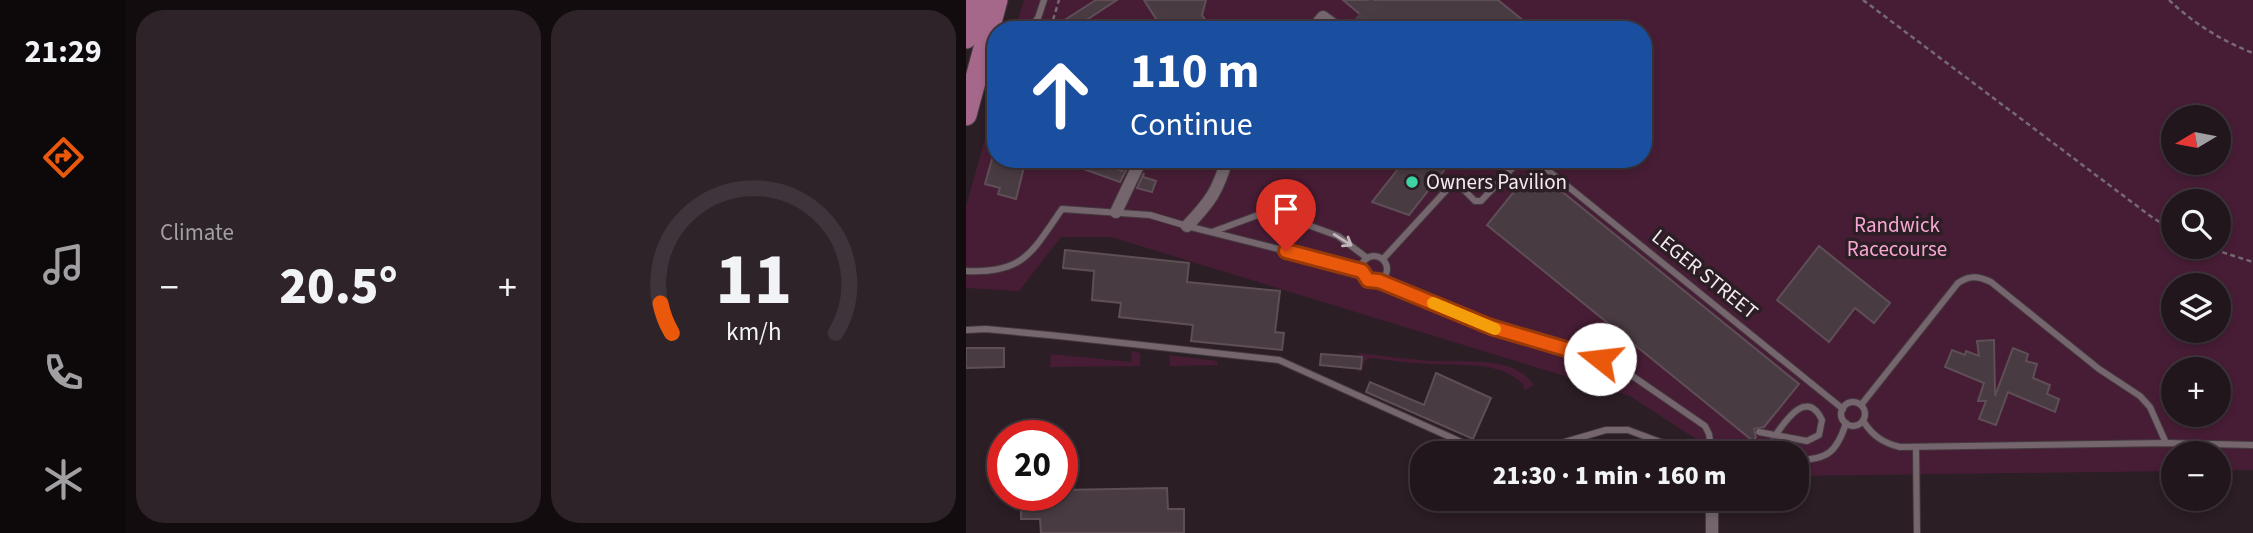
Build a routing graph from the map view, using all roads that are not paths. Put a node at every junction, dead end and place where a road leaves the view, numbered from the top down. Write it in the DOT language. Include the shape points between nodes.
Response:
graph roads {
  1 [pos="976,0"];
  2 [pos="997,0"];
  3 [pos="1044,0"];
  4 [pos="989,21"];
  5 [pos="1036,21"];
  6 [pos="982,41"];
  7 [pos="966,115"];
  8 [pos="1137,168"];
  9 [pos="1224,168"];
  10 [pos="1512,168"];
  11 [pos="1544,168"];
  12 [pos="1116,212"];
  13 [pos="1188,226"];
  14 [pos="1210,232"];
  15 [pos="1367,258"];
  16 [pos="1383,259"];
  17 [pos="966,271"];
  18 [pos="1362,271"];
  19 [pos="1379,281"];
  20 [pos="966,330"];
  21 [pos="1861,404"];
  22 [pos="1843,409"];
  23 [pos="1863,421"];
  24 [pos="1846,423"];
  25 [pos="1759,432"];
  26 [pos="1776,435"];
  27 [pos="1776,435"];
  28 [pos="1776,435"];
  29 [pos="1459,441"];
  30 [pos="1568,441"];
  31 [pos="1656,441"];
  32 [pos="1710,441"];
  33 [pos="1807,441"];
  34 [pos="1807,441"];
  35 [pos="2165,441"];
  36 [pos="2161,443"];
  37 [pos="2231,444"];
  38 [pos="2253,445"];
  39 [pos="1916,447"];
  40 [pos="1809,460"];
  41 [pos="1712,511"];
  42 [pos="1712,533"];
  43 [pos="1917,533"];
  1 -- 6 [label="main road"];
  2 -- 4 [label="main road"];
  3 -- 5 [label="lane"];
  6 -- 7 [label="main road"];
  8 -- 12 [label="street"];
  9 -- 13 [label="street" via="1207,205"];
  10 -- 16 [label="lane" via="1481,201 1452,184"];
  11 -- 22 [label="lane, LEGER STREET"];
  12 -- 13 [label="lane" via="1150,215"];
  12 -- 17 [label="lane" via="1062,209 1030,254 1018,263 992,272"];
  13 -- 14 [label="lane"];
  14 -- 15 [label="lane, one-way" via="1271,213 1338,236"];
  14 -- 18 [label="lane"];
  15 -- 16 [label="lane"];
  15 -- 18 [label="lane"];
  16 -- 19 [label="lane" via="1387,271"];
  18 -- 19 [label="lane" via="1368,280"];
  19 -- 32 [label="lane" via="1491,327 1612,362 1705,426"];
  20 -- 29 [label="lane" via="1279,360"];
  21 -- 22 [label="lane" via="1851,402"];
  21 -- 23 [label="lane"];
  21 -- 35 [label="lane" via="1958,283 1974,276 1991,282 2140,396"];
  22 -- 24 [label="lane"];
  23 -- 24 [label="lane"];
  23 -- 39 [label="lane" via="1888,444"];
  24 -- 40 [label="lane" via="1830,453"];
  25 -- 26 [label="lane, bridge"];
  27 -- 33 [label="lane, bridge"];
  28 -- 34 [label="lane, bridge" via="1792,412 1807,407 1822,420 1819,435"];
  30 -- 31 [label="lane" via="1622,429"];
  36 -- 39 [label="lane"];
  37 -- 38 [label="lane"];
  39 -- 43 [label="lane"];
  41 -- 42 [label="street"];
}
